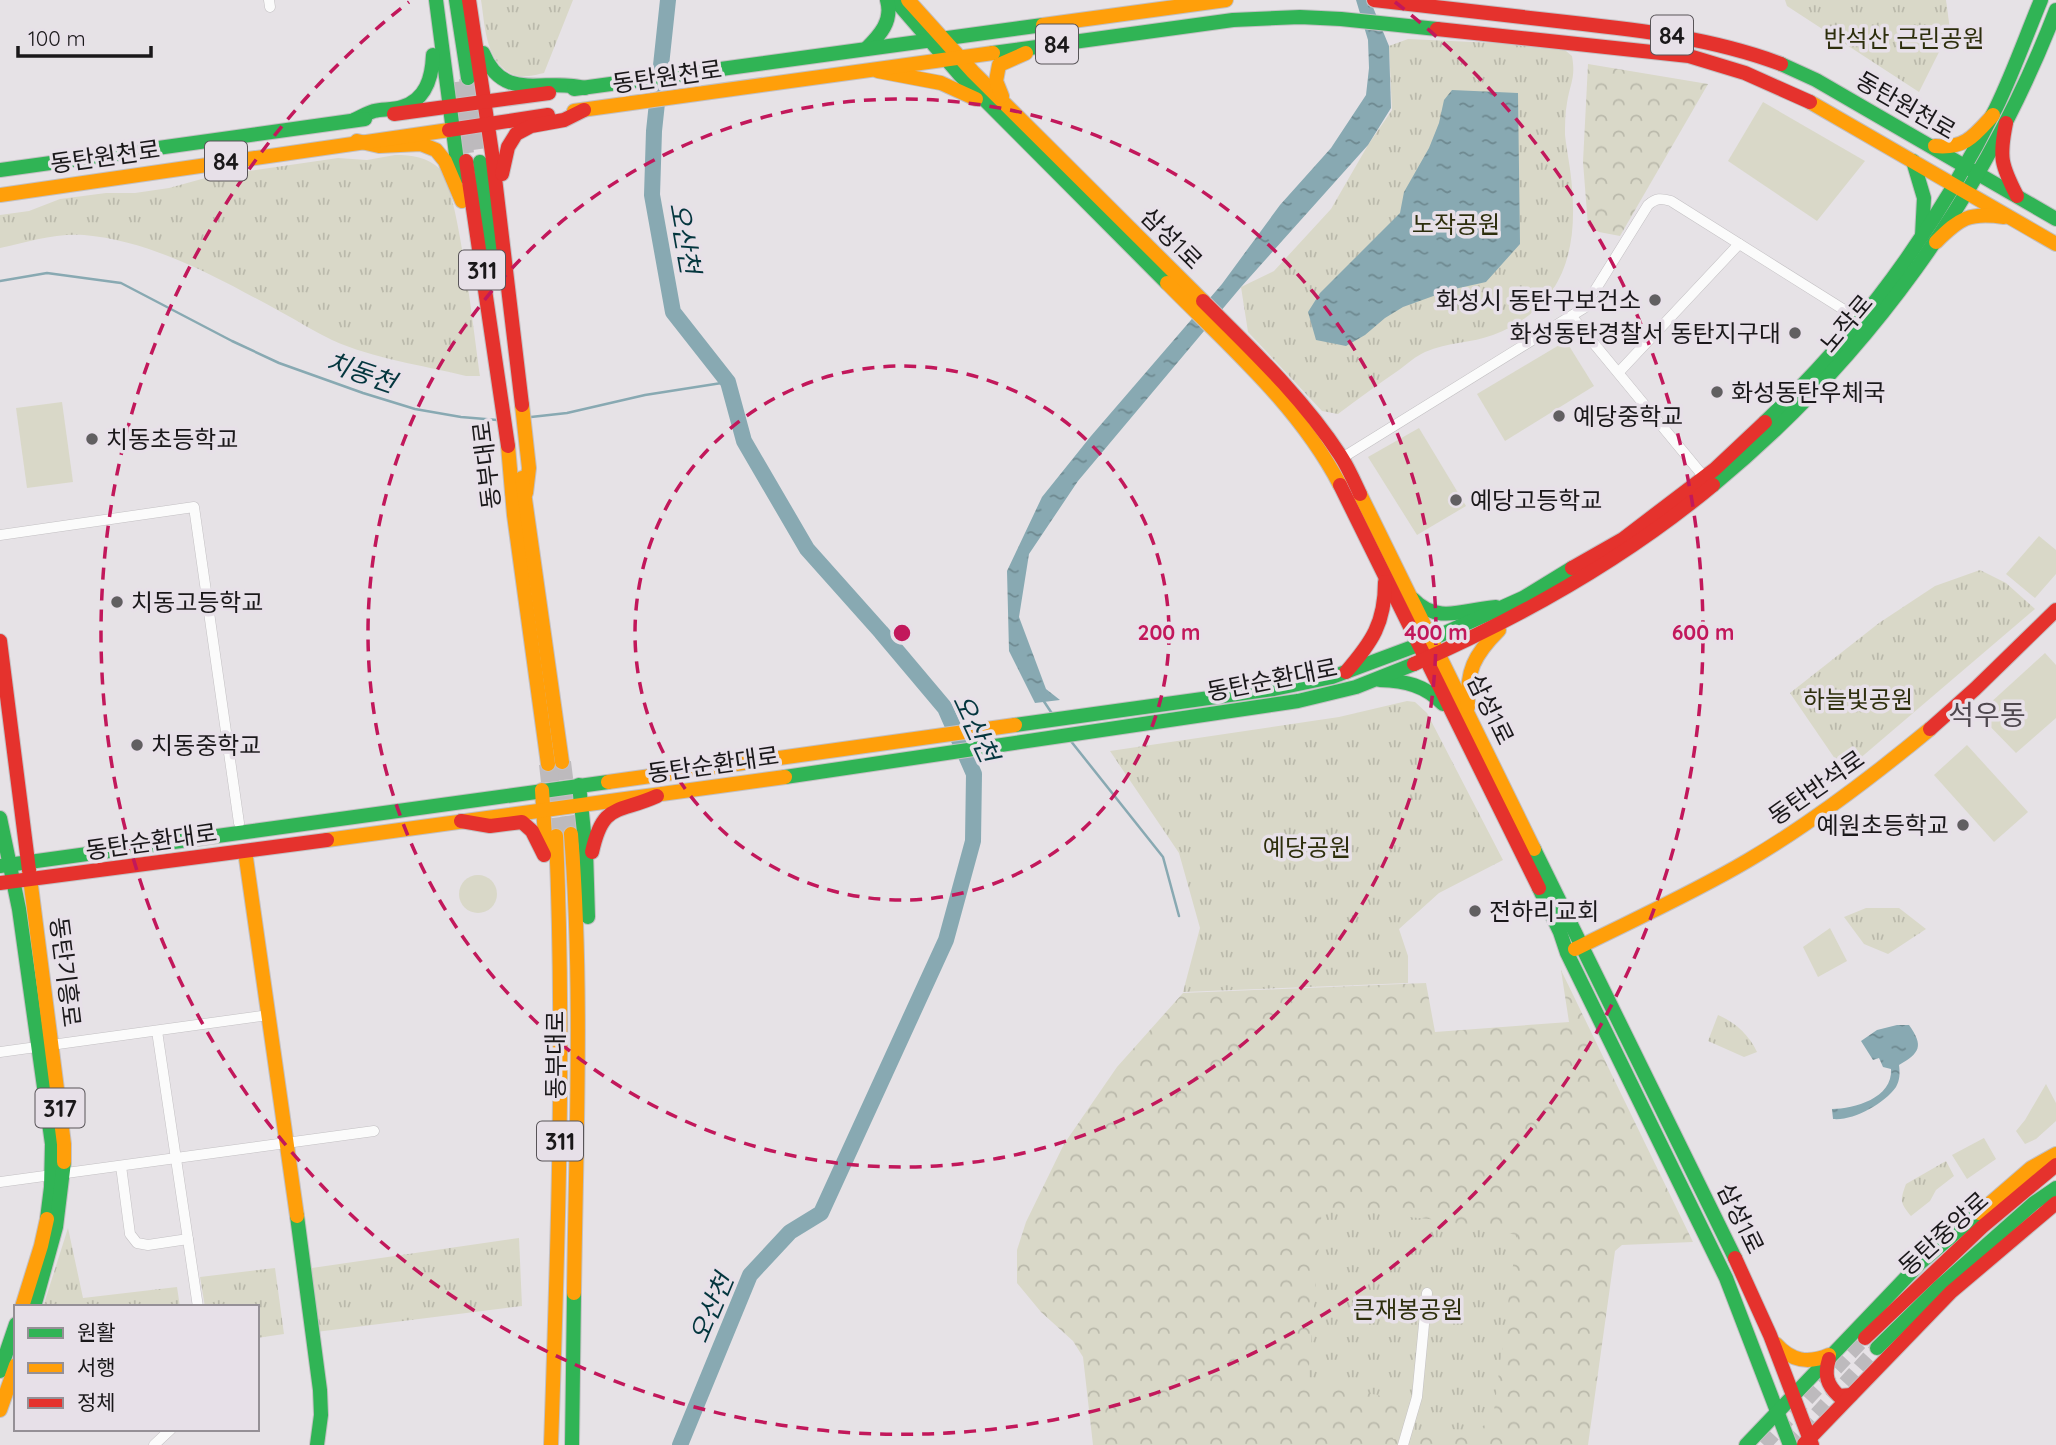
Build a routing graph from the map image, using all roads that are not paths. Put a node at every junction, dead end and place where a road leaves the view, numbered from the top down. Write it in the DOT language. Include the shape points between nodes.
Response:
graph roads {
  1 [pos="456,0"];
  2 [pos="887,0"];
  3 [pos="895,0"];
  4 [pos="908,0"];
  5 [pos="1226,0"];
  6 [pos="1374,0"];
  7 [pos="2041,0"];
  8 [pos="439,3"];
  9 [pos="470,4"];
  10 [pos="2056,10"];
  11 [pos="936,40"];
  12 [pos="1044,46"];
  13 [pos="866,49"];
  14 [pos="953,59"];
  15 [pos="874,70"];
  16 [pos="585,88"];
  17 [pos="484,102"];
  18 [pos="449,107"];
  19 [pos="584,110"];
  20 [pos="1006,113"];
  21 [pos="2002,115"];
  22 [pos="355,120"];
  23 [pos="487,123"];
  24 [pos="451,128"];
  25 [pos="357,141"];
  26 [pos="1928,144"];
  27 [pos="1913,161"];
  28 [pos="473,162"];
  29 [pos="0,170"];
  30 [pos="1972,170"];
  31 [pos="1961,188"];
  32 [pos="496,194"];
  33 [pos="0,195"];
  34 [pos="2017,196"];
  35 [pos="462,201"];
  36 [pos="2033,205"];
  37 [pos="2056,219"];
  38 [pos="2016,221"];
  39 [pos="1928,242"];
  40 [pos="1740,244"];
  41 [pos="2056,244"];
  42 [pos="1572,317"];
  43 [pos="1866,324"];
  44 [pos="1230,338"];
  45 [pos="1619,372"];
  46 [pos="503,379"];
  47 [pos="1749,447"];
  48 [pos="1342,458"];
  49 [pos="1704,477"];
  50 [pos="0,535"];
  51 [pos="1385,578"];
  52 [pos="1405,586"];
  53 [pos="2056,610"];
  54 [pos="1507,614"];
  55 [pos="0,641"];
  56 [pos="1428,649"];
  57 [pos="1389,656"];
  58 [pos="1394,671"];
  59 [pos="1345,673"];
  60 [pos="1375,680"];
  61 [pos="1463,719"];
  62 [pos="555,763"];
  63 [pos="579,785"];
  64 [pos="542,790"];
  65 [pos="657,796"];
  66 [pos="582,805"];
  67 [pos="544,810"];
  68 [pos="0,818"];
  69 [pos="461,821"];
  70 [pos="240,829"];
  71 [pos="572,834"];
  72 [pos="556,836"];
  73 [pos="245,851"];
  74 [pos="547,861"];
  75 [pos="29,862"];
  76 [pos="5,865"];
  77 [pos="588,879"];
  78 [pos="31,880"];
  79 [pos="6,882"];
  80 [pos="1600,936"];
  81 [pos="1582,945"];
  82 [pos="1567,953"];
  83 [pos="1593,967"];
  84 [pos="269,1014"];
  85 [pos="157,1031"];
  86 [pos="45,1045"];
  87 [pos="0,1052"];
  88 [pos="374,1131"];
  89 [pos="288,1144"];
  90 [pos="2056,1154"];
  91 [pos="177,1159"];
  92 [pos="2056,1165"];
  93 [pos="121,1166"];
  94 [pos="59,1175"];
  95 [pos="0,1182"];
  96 [pos="2056,1188"];
  97 [pos="2056,1203"];
  98 [pos="188,1239"];
  99 [pos="558,1255"];
  100 [pos="1427,1293"];
  101 [pos="575,1294"];
  102 [pos="1733,1295"];
  103 [pos="23,1305"];
  104 [pos="35,1305"];
  105 [pos="198,1305"];
  106 [pos="14,1330"];
  107 [pos="1770,1335"];
  108 [pos="1865,1338"];
  109 [pos="1877,1348"];
  110 [pos="1833,1354"];
  111 [pos="1779,1361"];
  112 [pos="0,1371"];
  113 [pos="14,1371"];
  114 [pos="1851,1395"];
  115 [pos="1793,1396"];
  116 [pos="0,1410"];
  117 [pos="1777,1411"];
  118 [pos="169,1431"];
  119 [pos="1808,1443"];
  120 [pos="154,1445"];
  121 [pos="317,1445"];
  122 [pos="551,1445"];
  123 [pos="572,1445"];
  124 [pos="1403,1445"];
  125 [pos="1746,1445"];
  126 [pos="1790,1445"];
  1 -- 8 [label="main road" via="462,80"];
  2 -- 13 [label="main road" via="889,18"];
  3 -- 11 [label="main road"];
  4 -- 11 [label="main road"];
  5 -- 11 [label="main road, 동탄원천로 / 84"];
  6 -- 26 [label="main road, 동탄원천로 / 84" via="1657,33 1731,47 1816,80"];
  7 -- 21 [label="main road, 노작로"];
  8 -- 18 [label="main road"];
  8 -- 22 [label="main road" via="433,75 421,96 402,107 374,111"];
  9 -- 16 [label="main road" via="487,65 499,78 520,86 562,83"];
  9 -- 17 [label="main road"];
  10 -- 21 [label="main road, 노작로" via="2033,67"];
  11 -- 13 [label="main road, 동탄원천로 / 84"];
  11 -- 14 [label="main road, 삼성1로"];
  12 -- 14 [label="main road, 동탄원천로 / 84"];
  12 -- 20 [label="main road" via="999,65 995,82"];
  12 -- 27 [label="main road, 동탄원천로 / 84" via="1233,20 1300,17 1689,56 1769,81"];
  13 -- 16 [label="main road, 동탄원천로 / 84"];
  14 -- 15 [label="main road, 동탄원천로 / 84"];
  14 -- 20 [label="main road, 삼성1로"];
  15 -- 19 [label="main road, 동탄원천로 / 84"];
  15 -- 20 [label="main road" via="940,82"];
  16 -- 17 [label="main road, 동탄원천로 / 84"];
  17 -- 18 [label="main road, 동탄원천로 / 84"];
  17 -- 23 [label="main road"];
  18 -- 22 [label="main road, 동탄원천로 / 84"];
  18 -- 24 [label="main road"];
  19 -- 23 [label="main road, 동탄원천로 / 84"];
  19 -- 32 [label="main road" via="565,120 529,126 511,139"];
  20 -- 44 [label="main road, 삼성1로"];
  21 -- 26 [label="main road" via="1961,146"];
  21 -- 30 [label="main road, 노작로"];
  21 -- 34 [label="main road" via="2001,161"];
  22 -- 29 [label="main road, 동탄원천로 / 84"];
  23 -- 24 [label="main road, 동탄원천로 / 84"];
  23 -- 32 [label="main road"];
  24 -- 25 [label="main road, 동탄원천로 / 84"];
  24 -- 35 [label="main road"];
  25 -- 33 [label="main road, 동탄원천로 / 84"];
  25 -- 35 [label="main road" via="378,146 413,142 434,148 446,163"];
  26 -- 30 [label="main road, 동탄원천로 / 84"];
  27 -- 31 [label="main road, 동탄원천로 / 84"];
  27 -- 39 [label="main road" via="1924,198"];
  28 -- 46 [label="main road, 동부대로 / 311"];
  30 -- 31 [label="main road, 노작로"];
  30 -- 34 [label="main road, 동탄원천로 / 84"];
  31 -- 38 [label="main road, 동탄원천로 / 84"];
  31 -- 39 [label="main road, 노작로"];
  32 -- 46 [label="main road"];
  34 -- 36 [label="main road, 동탄원천로 / 84"];
  35 -- 46 [label="main road"];
  36 -- 37 [label="main road, 동탄원천로 / 84"];
  36 -- 38 [label="main road" via="2020,212"];
  38 -- 39 [label="main road" via="1969,215"];
  38 -- 41 [label="main road, 동탄원천로 / 84"];
  39 -- 43 [label="main road, 노작로"];
  40 -- 42 [label="street, 노작로" via="1671,201 1656,199 1584,308"];
  40 -- 43 [label="street, 노작로"];
  40 -- 45 [label="street"];
  42 -- 45 [label="street"];
  42 -- 48 [label="street, 노작로"];
  43 -- 47 [label="main road, 노작로" via="1805,405"];
  44 -- 48 [label="main road, 삼성1로" via="1292,390"];
  44 -- 51 [label="main road, 삼성1로" via="1316,445"];
  45 -- 49 [label="street"];
  46 -- 62 [label="main road, 동부대로 / 311"];
  47 -- 49 [label="main road, 노작로"];
  47 -- 54 [label="main road, 노작로" via="1695,502 1626,552 1576,584"];
  48 -- 52 [label="main road, 삼성1로"];
  49 -- 54 [label="main road, 노작로"];
  50 -- 70 [label="street" via="194,507"];
  51 -- 56 [label="main road, 삼성1로"];
  51 -- 59 [label="main road" via="1385,609 1377,633"];
  52 -- 54 [label="main road" via="1417,604 1431,612 1449,615 1488,607"];
  52 -- 56 [label="main road, 삼성1로"];
  53 -- 80 [label="main road, 동탄반석로" via="1954,710 1823,813 1700,888"];
  54 -- 56 [label="main road, 노작로"];
  54 -- 61 [label="main road" via="1472,662"];
  55 -- 75 [label="main road, 동탄기흥로 / 317"];
  56 -- 57 [label="main road, 동탄순환대로"];
  56 -- 58 [label="main road, 동탄순환대로"];
  56 -- 61 [label="main road, 삼성1로"];
  57 -- 58 [label="main road" via="1397,660"];
  57 -- 59 [label="main road, 동탄순환대로"];
  58 -- 60 [label="main road, 동탄순환대로"];
  59 -- 63 [label="main road, 동탄순환대로" via="1274,689"];
  60 -- 61 [label="main road" via="1417,683"];
  60 -- 65 [label="main road, 동탄순환대로" via="1308,699"];
  61 -- 81 [label="main road, 삼성1로"];
  61 -- 82 [label="main road, 삼성1로"];
  63 -- 64 [label="main road, 동탄순환대로"];
  63 -- 66 [label="main road"];
  64 -- 67 [label="main road"];
  64 -- 70 [label="main road, 동탄순환대로"];
  65 -- 66 [label="main road, 동탄순환대로"];
  65 -- 77 [label="main road" via="606,814 595,834"];
  66 -- 67 [label="main road, 동탄순환대로"];
  66 -- 77 [label="main road"];
  67 -- 69 [label="main road, 동탄순환대로"];
  67 -- 74 [label="main road"];
  68 -- 76 [label="main road, 동탄기흥로 / 317"];
  69 -- 73 [label="main road, 동탄순환대로"];
  69 -- 74 [label="main road" via="490,826 522,822 532,831"];
  70 -- 75 [label="main road, 동탄순환대로"];
  71 -- 101 [label="main road, 동부대로 / 311" via="578,993"];
  72 -- 99 [label="main road, 동부대로 / 311" via="561,920"];
  73 -- 78 [label="main road, 동탄순환대로"];
  73 -- 84 [label="main road"];
  74 -- 99 [label="main road" via="548,1206"];
  75 -- 76 [label="main road, 동탄순환대로"];
  75 -- 78 [label="main road, 동탄기흥로 / 317"];
  76 -- 79 [label="main road, 동탄기흥로 / 317"];
  77 -- 101 [label="main road" via="589,1009 582,1225"];
  78 -- 79 [label="main road, 동탄순환대로"];
  78 -- 86 [label="main road, 동탄기흥로 / 317"];
  79 -- 86 [label="main road, 동탄기흥로 / 317" via="19,909"];
  80 -- 81 [label="main road, 동탄반석로"];
  80 -- 83 [label="main road"];
  81 -- 82 [label="main road, 동탄반석로"];
  81 -- 83 [label="main road, 삼성1로"];
  82 -- 102 [label="main road, 삼성1로"];
  83 -- 107 [label="main road, 삼성1로"];
  84 -- 85 [label="street"];
  84 -- 89 [label="main road"];
  85 -- 86 [label="street"];
  85 -- 91 [label="street"];
  86 -- 87 [label="street"];
  86 -- 94 [label="main road, 동탄기흥로 / 317" via="64,1144"];
  88 -- 89 [label="street"];
  89 -- 91 [label="street"];
  89 -- 121 [label="main road" via="320,1390"];
  90 -- 110 [label="main road" via="2031,1168 1920,1263"];
  91 -- 93 [label="street"];
  91 -- 98 [label="street"];
  92 -- 108 [label="main road, 동탄중앙로" via="1932,1271"];
  93 -- 94 [label="street"];
  93 -- 98 [label="street" via="130,1234 137,1243"];
  94 -- 95 [label="street"];
  94 -- 103 [label="main road, 동탄기흥로 / 317"];
  94 -- 104 [label="main road, 동탄기흥로 / 317" via="60,1213"];
  96 -- 109 [label="main road" via="1947,1279"];
  97 -- 114 [label="main road" via="1951,1292"];
  98 -- 105 [label="street"];
  99 -- 122 [label="main road, 동부대로 / 311"];
  100 -- 124 [label="street" via="1417,1397"];
  101 -- 123 [label="main road, 동부대로 / 311"];
  102 -- 111 [label="main road" via="1748,1309 1773,1367"];
  102 -- 117 [label="main road, 삼성1로"];
  106 -- 112 [label="main road"];
  107 -- 110 [label="main road" via="1782,1352 1803,1362"];
  107 -- 111 [label="main road, 삼성1로"];
  110 -- 114 [label="main road" via="1825,1370 1829,1385 1839,1396"];
  110 -- 115 [label="main road"];
  111 -- 115 [label="main road, 삼성1로"];
  113 -- 116 [label="main road"];
  114 -- 119 [label="main road"];
  115 -- 117 [label="main road"];
  115 -- 119 [label="main road, 삼성1로"];
  117 -- 125 [label="main road"];
  117 -- 126 [label="main road, 삼성1로"];
  118 -- 120 [label="street"];
}
